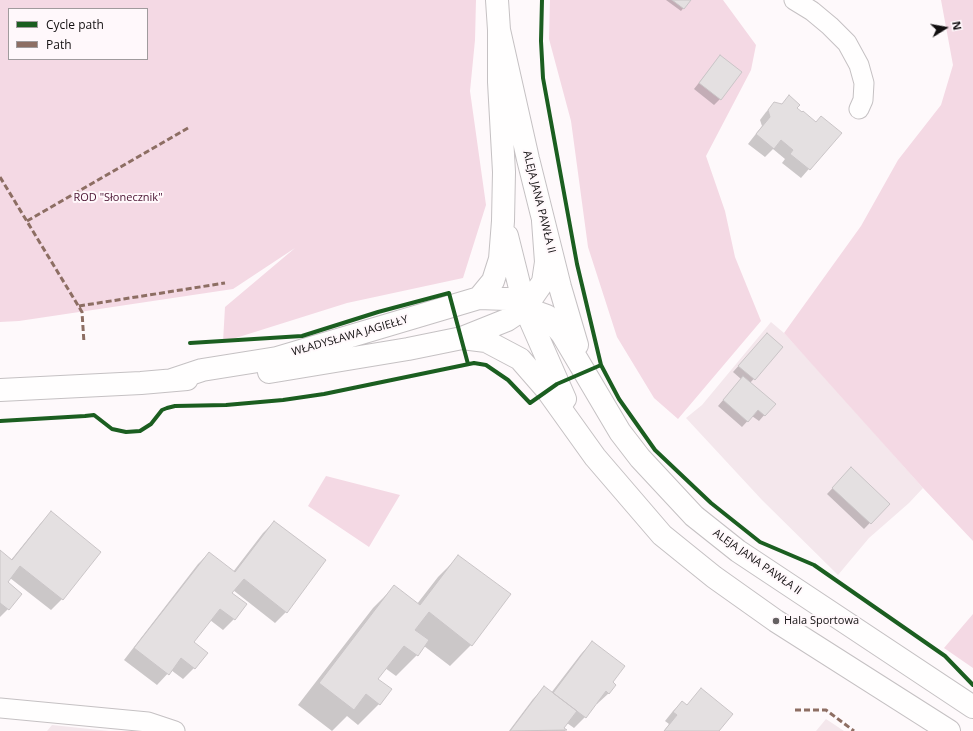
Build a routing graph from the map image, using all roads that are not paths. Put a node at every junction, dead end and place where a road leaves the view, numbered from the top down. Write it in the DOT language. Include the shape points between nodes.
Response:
graph roads {
  1 [pos="497,0"];
  2 [pos="794,0"];
  3 [pos="499,30"];
  4 [pos="859,110"];
  5 [pos="503,221"];
  6 [pos="543,221"];
  7 [pos="479,298"];
  8 [pos="525,308"];
  9 [pos="462,338"];
  10 [pos="584,372"];
  11 [pos="172,380"];
  12 [pos="0,390"];
  13 [pos="595,458"];
  14 [pos="973,707"];
  15 [pos="0,708"];
  16 [pos="175,731"];
  17 [pos="949,731"];
  1 -- 3 [label="street, ALEJA JANA PAWŁA II"];
  2 -- 4 [label="street" via="812,11 847,43 859,65 864,82 863,100"];
  3 -- 5 [label="street, ALEJA JANA PAWŁA II" via="504,172"];
  3 -- 6 [label="street, ALEJA JANA PAWŁA II"];
  5 -- 7 [label="street, ALEJA JANA PAWŁA II" via="500,259 493,281"];
  5 -- 8 [label="street, ALEJA JANA PAWŁA II"];
  6 -- 8 [label="street, WŁADYSŁAWA JAGIEŁŁY" via="546,262 543,282"];
  6 -- 10 [label="street, ALEJA JANA PAWŁA II"];
  7 -- 8 [label="street, WŁADYSŁAWA JAGIEŁŁY" via="507,299"];
  7 -- 11 [label="street, WŁADYSŁAWA JAGIEŁŁY" via="277,358 202,370"];
  8 -- 9 [label="street, WŁADYSŁAWA JAGIEŁŁY" via="507,320"];
  8 -- 10 [label="street, ALEJA JANA PAWŁA II" via="548,316 562,334"];
  8 -- 13 [label="street, ALEJA JANA PAWŁA II" via="557,384"];
  9 -- 11 [label="street, WŁADYSŁAWA JAGIEŁŁY" via="277,371"];
  9 -- 13 [label="street, ALEJA JANA PAWŁA II" via="486,341 520,359 547,390"];
  10 -- 14 [label="street, ALEJA JANA PAWŁA II" via="620,432 640,458 694,516 738,551"];
  11 -- 12 [label="street, WŁADYSŁAWA JAGIEŁŁY"];
  13 -- 17 [label="street, ALEJA JANA PAWŁA II" via="662,535 714,577 776,621"];
  15 -- 16 [label="street" via="148,722"];
}
